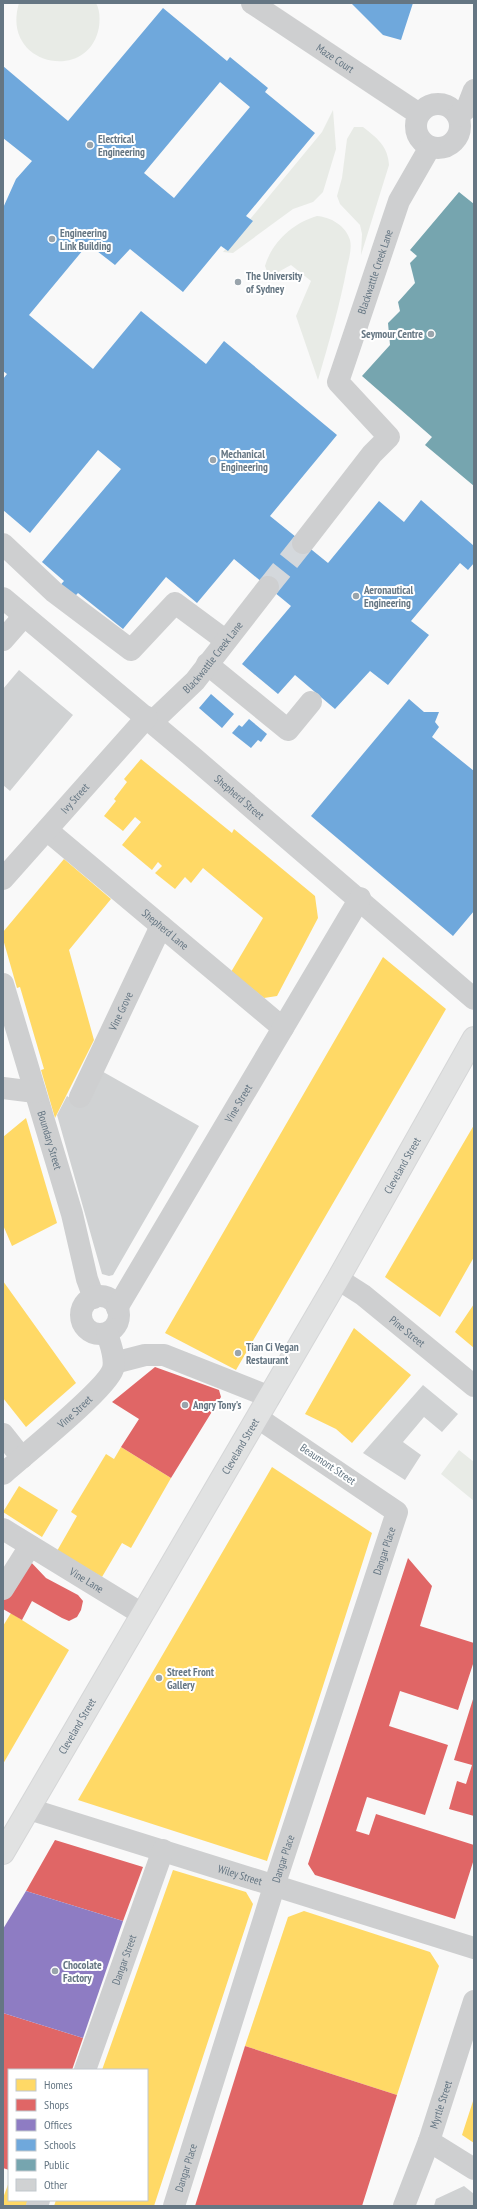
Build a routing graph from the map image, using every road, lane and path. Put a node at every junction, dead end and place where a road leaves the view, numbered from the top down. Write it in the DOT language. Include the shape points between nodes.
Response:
graph roads {
  1 [pos="252,3"];
  2 [pos="474,90"];
  3 [pos="419,114"];
  4 [pos="458,116"];
  5 [pos="430,147"];
  6 [pos="303,543"];
  7 [pos="3,544"];
  8 [pos="268,587"];
  9 [pos="3,598"];
  10 [pos="24,616"];
  11 [pos="3,640"];
  12 [pos="225,640"];
  13 [pos="201,672"];
  14 [pos="311,702"];
  15 [pos="150,720"];
  16 [pos="48,831"];
  17 [pos="3,879"];
  18 [pos="360,898"];
  19 [pos="161,926"];
  20 [pos="3,984"];
  21 [pos="474,999"];
  22 [pos="283,1028"];
  23 [pos="474,1038"];
  24 [pos="3,1088"];
  25 [pos="35,1092"];
  26 [pos="80,1097"];
  27 [pos="338,1280"];
  28 [pos="94,1298"];
  29 [pos="117,1308"];
  30 [pos="107,1333"];
  31 [pos="114,1363"];
  32 [pos="471,1376"];
  33 [pos="270,1396"];
  34 [pos="258,1418"];
  35 [pos="3,1434"];
  36 [pos="22,1458"];
  37 [pos="3,1474"];
  38 [pos="397,1512"];
  39 [pos="3,1529"];
  40 [pos="30,1546"];
  41 [pos="3,1588"];
  42 [pos="142,1614"];
  43 [pos="29,1809"];
  44 [pos="4,1849"];
  45 [pos="163,1850"];
  46 [pos="276,1885"];
  47 [pos="474,1948"];
  48 [pos="474,2001"];
  49 [pos="85,2069"];
  50 [pos="429,2141"];
  51 [pos="474,2170"];
  52 [pos="174,2206"];
  53 [pos="404,2206"];
  1 -- 3 [label="street, Maze Court"];
  2 -- 4 [label="street" via="467,108"];
  3 -- 4 [label="street" via="436,104 449,106"];
  3 -- 5 [label="street" via="416,120 416,133 424,144"];
  4 -- 5 [label="street" via="460,129 454,141 443,148"];
  5 -- 6 [label="street, Blackwattle Creek Lane" via="399,201 338,382 389,437 372,454"];
  7 -- 12 [label="street" via="54,592 131,650 175,603"];
  8 -- 12 [label="street, Blackwattle Creek Lane"];
  9 -- 10 [label="street, Shepherd Street"];
  10 -- 11 [label="street"];
  10 -- 15 [label="street, Shepherd Street"];
  12 -- 13 [label="street, Blackwattle Creek Lane"];
  13 -- 14 [label="street" via="288,730"];
  13 -- 15 [label="street, Blackwattle Creek Lane"];
  15 -- 16 [label="street, Ivy Street"];
  15 -- 18 [label="street, Shepherd Street"];
  16 -- 17 [label="street, Ivy Street"];
  16 -- 19 [label="street, Shepherd Lane"];
  18 -- 21 [label="street, Shepherd Street"];
  18 -- 22 [label="street, Vine Street"];
  19 -- 22 [label="street, Shepherd Lane"];
  19 -- 26 [label="street, Vine Grove"];
  20 -- 25 [label="street, Boundary Street"];
  22 -- 29 [label="street, Vine Street"];
  23 -- 27 [label="main road, Cleveland Street"];
  24 -- 25 [label="street"];
  25 -- 28 [label="street, Boundary Street"];
  27 -- 32 [label="street, Pine Street" via="363,1295"];
  27 -- 33 [label="main road, Cleveland Street"];
  28 -- 29 [label="street" via="107,1298 114,1302"];
  28 -- 30 [label="street" via="83,1307 82,1320 90,1331 98,1334"];
  29 -- 30 [label="street" via="118,1322"];
  30 -- 31 [label="street"];
  31 -- 33 [label="street" via="145,1355 164,1355"];
  31 -- 36 [label="street, Vine Street" via="108,1378 100,1387"];
  33 -- 34 [label="main road, Cleveland Street"];
  34 -- 38 [label="street, Beaumont Street"];
  34 -- 42 [label="main road, Cleveland Street"];
  35 -- 36 [label="street"];
  36 -- 37 [label="street, Vine Street"];
  38 -- 46 [label="street, Dangar Place"];
  39 -- 40 [label="street, Vine Lane"];
  40 -- 41 [label="street"];
  40 -- 42 [label="street, Vine Lane"];
  42 -- 43 [label="main road, Cleveland Street"];
  43 -- 44 [label="main road, Cleveland Street"];
  43 -- 45 [label="street, Wiley Street"];
  45 -- 46 [label="street, Wiley Street"];
  45 -- 49 [label="street, Dangar Street"];
  46 -- 47 [label="street, Wiley Street"];
  46 -- 52 [label="street, Dangar Place"];
  48 -- 50 [label="street, Myrtle Street"];
  50 -- 51 [label="street"];
  50 -- 53 [label="street, Myrtle Street"];
}
